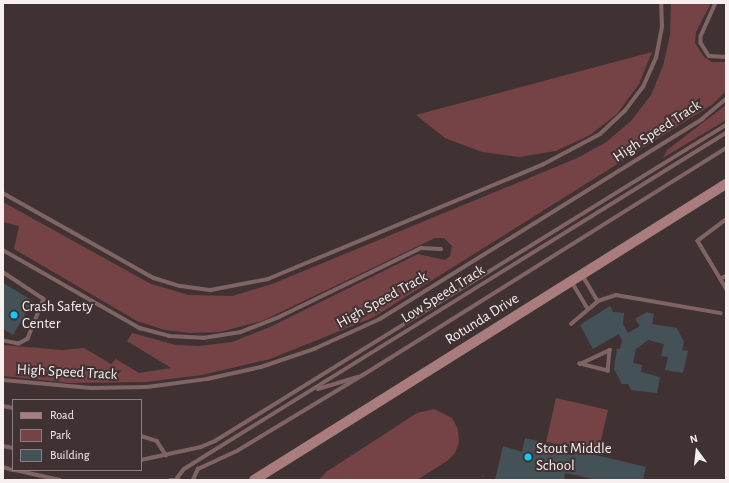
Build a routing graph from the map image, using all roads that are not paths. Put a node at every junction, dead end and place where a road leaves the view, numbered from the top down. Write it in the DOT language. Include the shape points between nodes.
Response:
graph roads {
  1 [pos="661,3"];
  2 [pos="716,3"];
  3 [pos="726,57"];
  4 [pos="726,99"];
  5 [pos="726,125"];
  6 [pos="726,133"];
  7 [pos="726,148"];
  8 [pos="726,184"];
  9 [pos="3,193"];
  10 [pos="726,220"];
  11 [pos="3,250"];
  12 [pos="441,250"];
  13 [pos="3,272"];
  14 [pos="582,275"];
  15 [pos="726,276"];
  16 [pos="720,279"];
  17 [pos="571,282"];
  18 [pos="726,288"];
  19 [pos="598,301"];
  20 [pos="587,307"];
  21 [pos="720,313"];
  22 [pos="571,324"];
  23 [pos="3,341"];
  24 [pos="580,364"];
  25 [pos="363,375"];
  26 [pos="3,380"];
  27 [pos="313,390"];
  28 [pos="142,436"];
  29 [pos="166,455"];
  30 [pos="142,460"];
  31 [pos="19,471"];
  32 [pos="178,479"];
  33 [pos="60,480"];
  34 [pos="170,480"];
  35 [pos="193,480"];
  36 [pos="254,480"];
  1 -- 9 [label="lane" via="662,27 656,58 644,87 624,112 600,134 542,165 268,278 211,290 181,286 154,278"];
  2 -- 3 [label="lane" via="701,36 701,43 709,56"];
  4 -- 26 [label="lane, High Speed Track" via="702,119 380,319 314,349 207,379 147,387 90,388"];
  5 -- 29 [label="lane" via="215,441"];
  6 -- 27 [label="lane, Low Speed Track"];
  7 -- 25 [label="lane"];
  8 -- 14 [label="main road, Rotunda Drive"];
  10 -- 16 [label="lane" via="698,240"];
  11 -- 12 [label="lane" via="140,328 169,336 203,338 241,332 279,317 422,248"];
  13 -- 23 [label="lane" via="44,299 28,339 19,344"];
  14 -- 17 [label="main road, Rotunda Drive"];
  14 -- 19 [label="lane"];
  15 -- 16 [label="lane"];
  16 -- 18 [label="lane"];
  17 -- 20 [label="lane"];
  17 -- 36 [label="main road, Rotunda Drive"];
  19 -- 20 [label="lane"];
  19 -- 21 [label="lane" via="626,295"];
  20 -- 22 [label="lane"];
  24 -- 24 [label="lane" via="608,371 612,352 610,350"];
  25 -- 27 [label="lane"];
  25 -- 35 [label="lane" via="237,451 198,470"];
  27 -- 32 [label="lane, Low Speed Track" via="184,469"];
  28 -- 29 [label="lane" via="157,441"];
  29 -- 30 [label="lane"];
  31 -- 33 [label="lane"];
  32 -- 34 [label="lane"];
}
